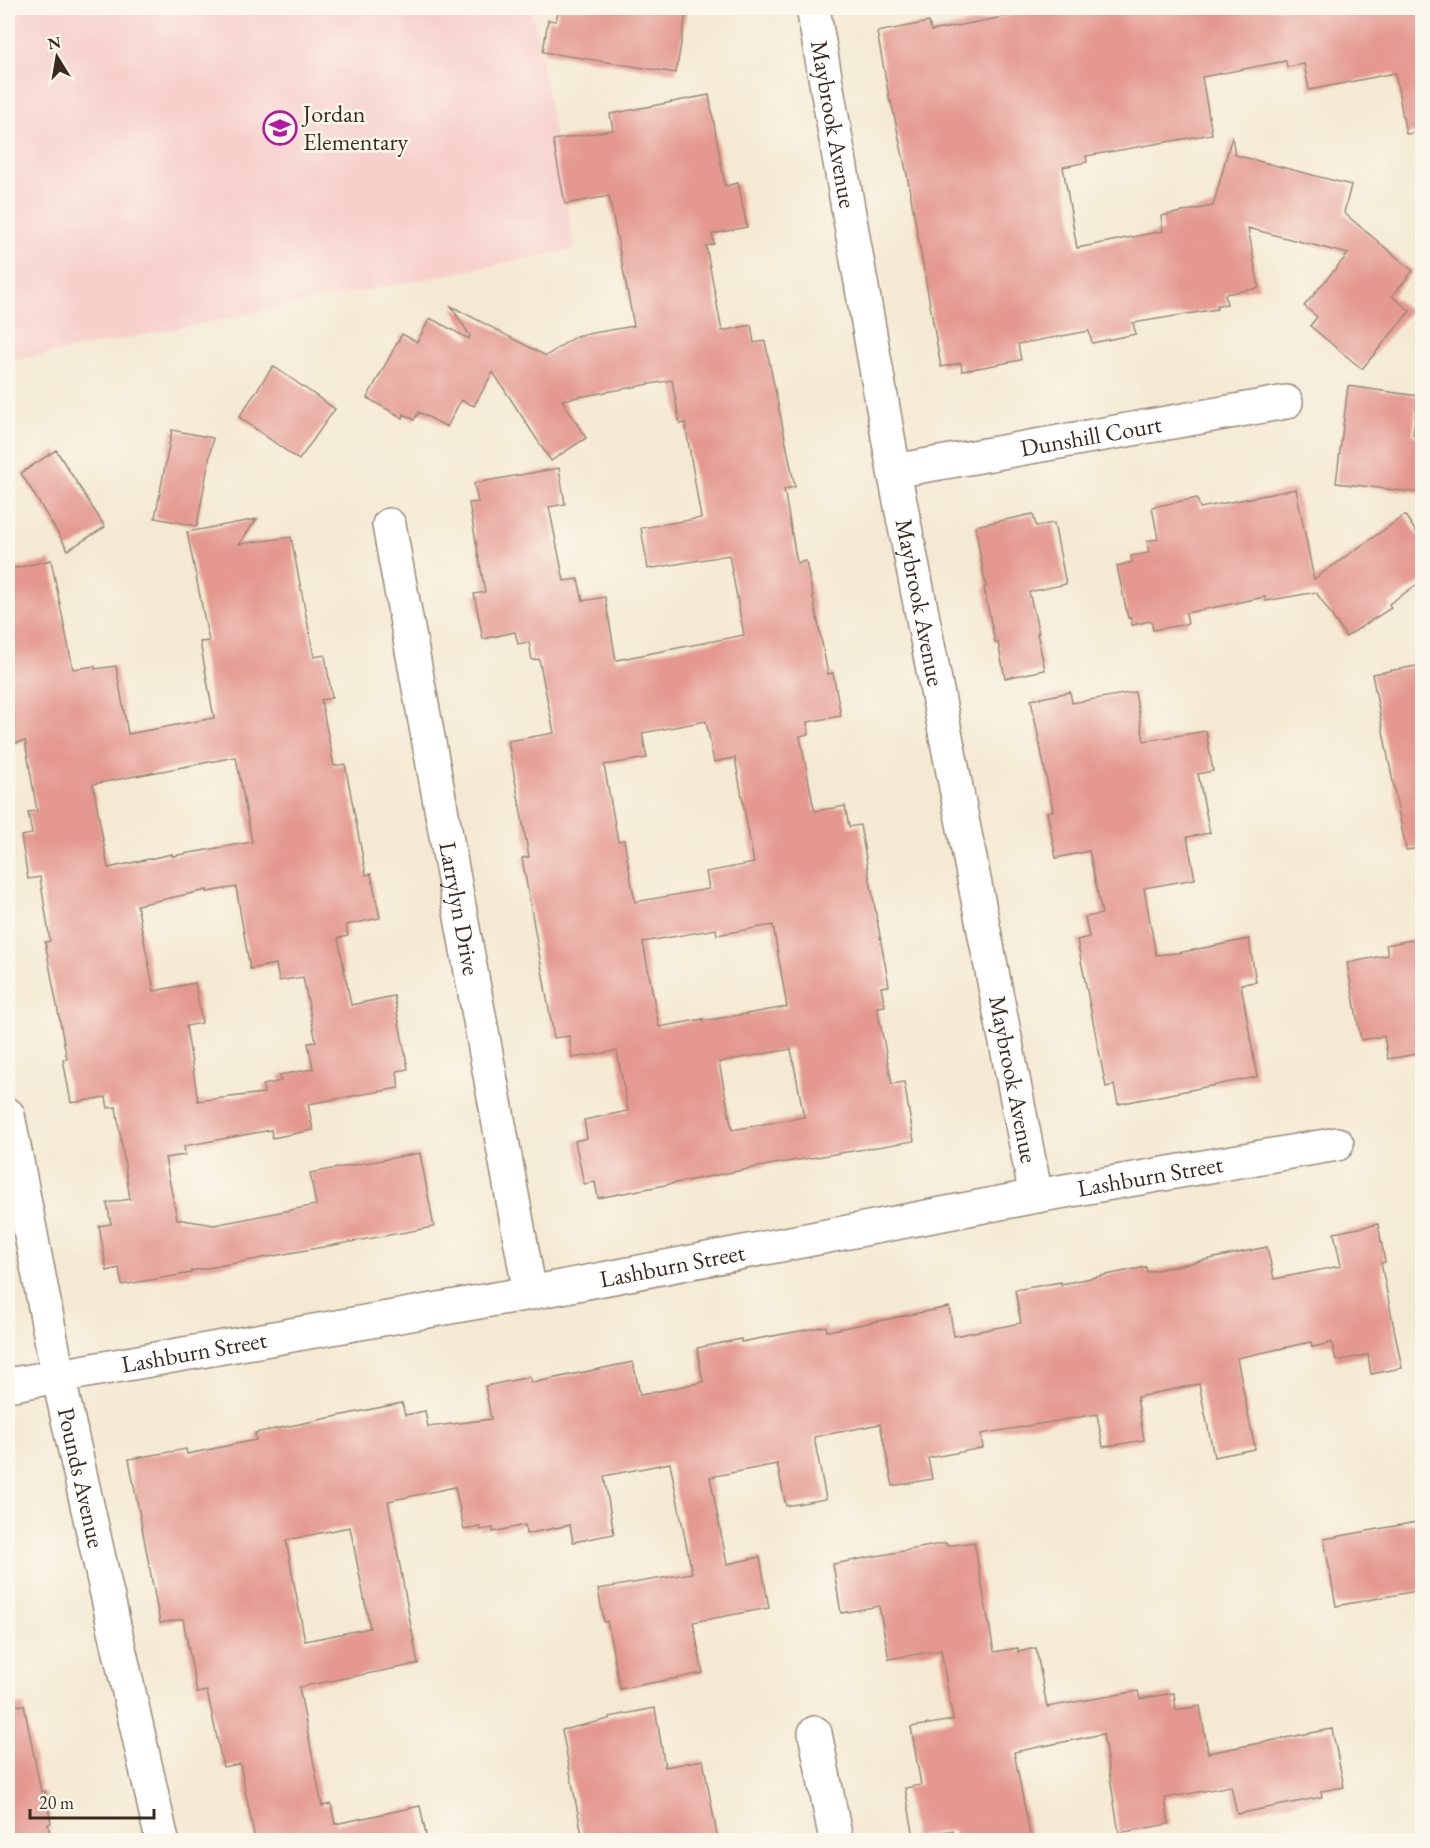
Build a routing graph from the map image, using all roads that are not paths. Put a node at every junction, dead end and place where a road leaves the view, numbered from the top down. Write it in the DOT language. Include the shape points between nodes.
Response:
graph roads {
  1 [pos="813,8"];
  2 [pos="1286,402"];
  3 [pos="894,471"];
  4 [pos="389,525"];
  5 [pos="8,1115"];
  6 [pos="1337,1144"];
  7 [pos="1036,1196"];
  8 [pos="530,1293"];
  9 [pos="58,1375"];
  10 [pos="8,1385"];
  11 [pos="816,1732"];
  12 [pos="162,1840"];
  13 [pos="836,1840"];
  1 -- 3 [label="street, Maybrook Avenue"];
  2 -- 3 [label="street, Dunshill Court"];
  3 -- 7 [label="street, Maybrook Avenue"];
  4 -- 8 [label="street, Larrylyn Drive"];
  5 -- 9 [label="street, Pounds Avenue"];
  6 -- 7 [label="street, Lashburn Street"];
  7 -- 8 [label="street, Lashburn Street"];
  8 -- 9 [label="street, Lashburn Street"];
  9 -- 10 [label="street, Lashburn Street"];
  9 -- 12 [label="street, Pounds Avenue"];
  11 -- 13 [label="street"];
}
